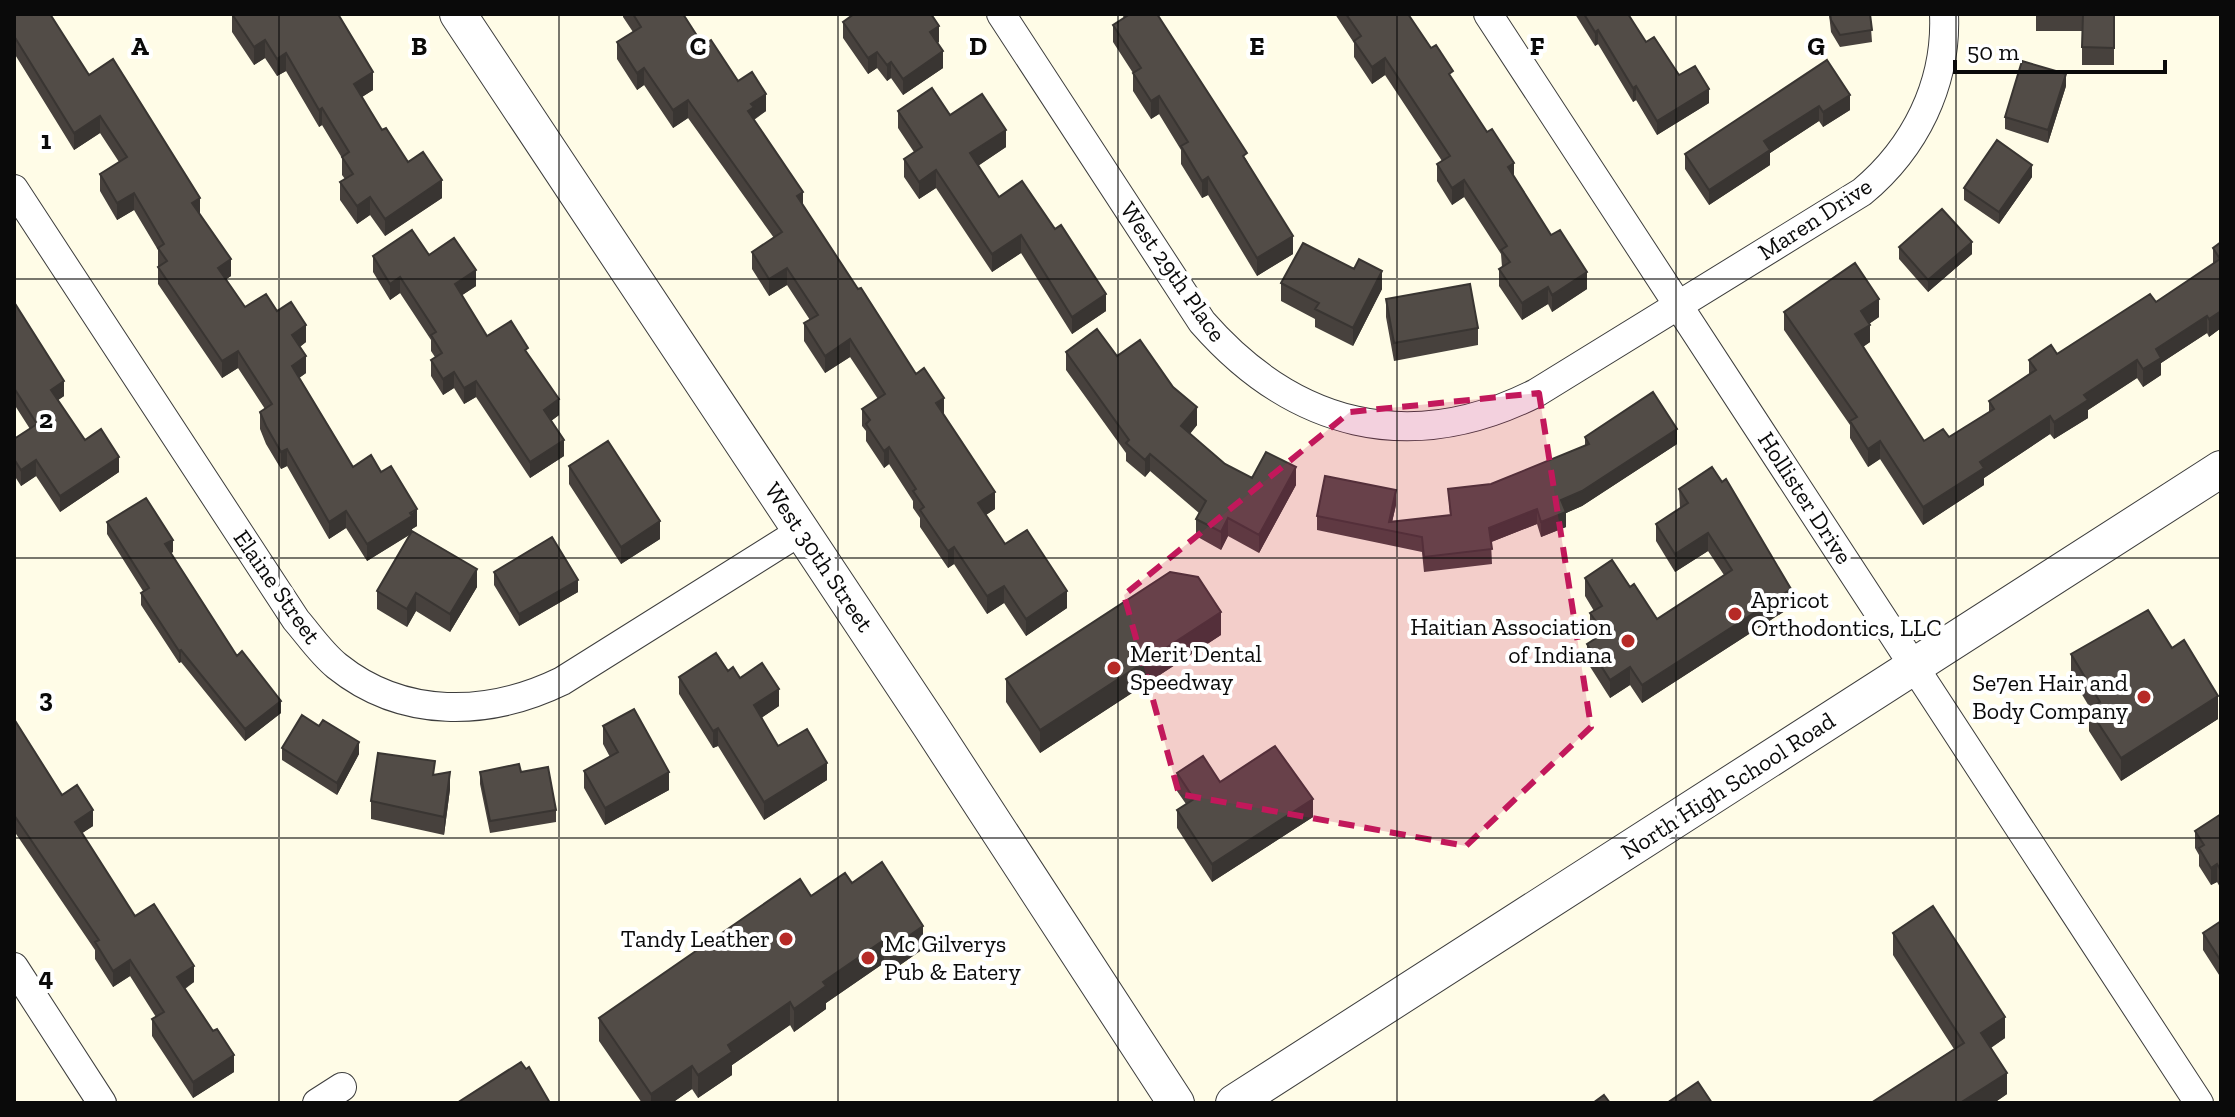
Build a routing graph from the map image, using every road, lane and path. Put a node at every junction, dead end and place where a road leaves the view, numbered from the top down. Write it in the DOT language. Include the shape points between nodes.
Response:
graph roads {
  1 [pos="458,14"];
  2 [pos="1001,14"];
  3 [pos="1488,14"];
  4 [pos="1944,14"];
  5 [pos="14,189"];
  6 [pos="1679,306"];
  7 [pos="2221,469"];
  8 [pos="801,531"];
  9 [pos="1916,666"];
  10 [pos="14,967"];
  11 [pos="342,1087"];
  12 [pos="102,1103"];
  13 [pos="317,1103"];
  14 [pos="1176,1103"];
  15 [pos="1234,1103"];
  16 [pos="2199,1103"];
  1 -- 8 [label="street, West 30th Street"];
  2 -- 6 [label="street, West 29th Place" via="1202,322 1227,351 1267,383 1311,408 1399,427 1487,415 1536,393"];
  3 -- 6 [label="street, Hollister Drive"];
  4 -- 6 [label="street, Maren Drive" via="1934,89 1913,135 1890,166 1842,206"];
  5 -- 8 [label="street, Elaine Street" via="296,620 340,668 385,694 448,709 525,698 575,673"];
  6 -- 9 [label="street, Hollister Drive"];
  7 -- 9 [label="street, North High School Road"];
  8 -- 14 [label="street, West 30th Street"];
  9 -- 15 [label="street, North High School Road"];
  9 -- 16 [label="street, Hollister Drive"];
  10 -- 12 [label="street"];
  11 -- 13 [label="street"];
}
